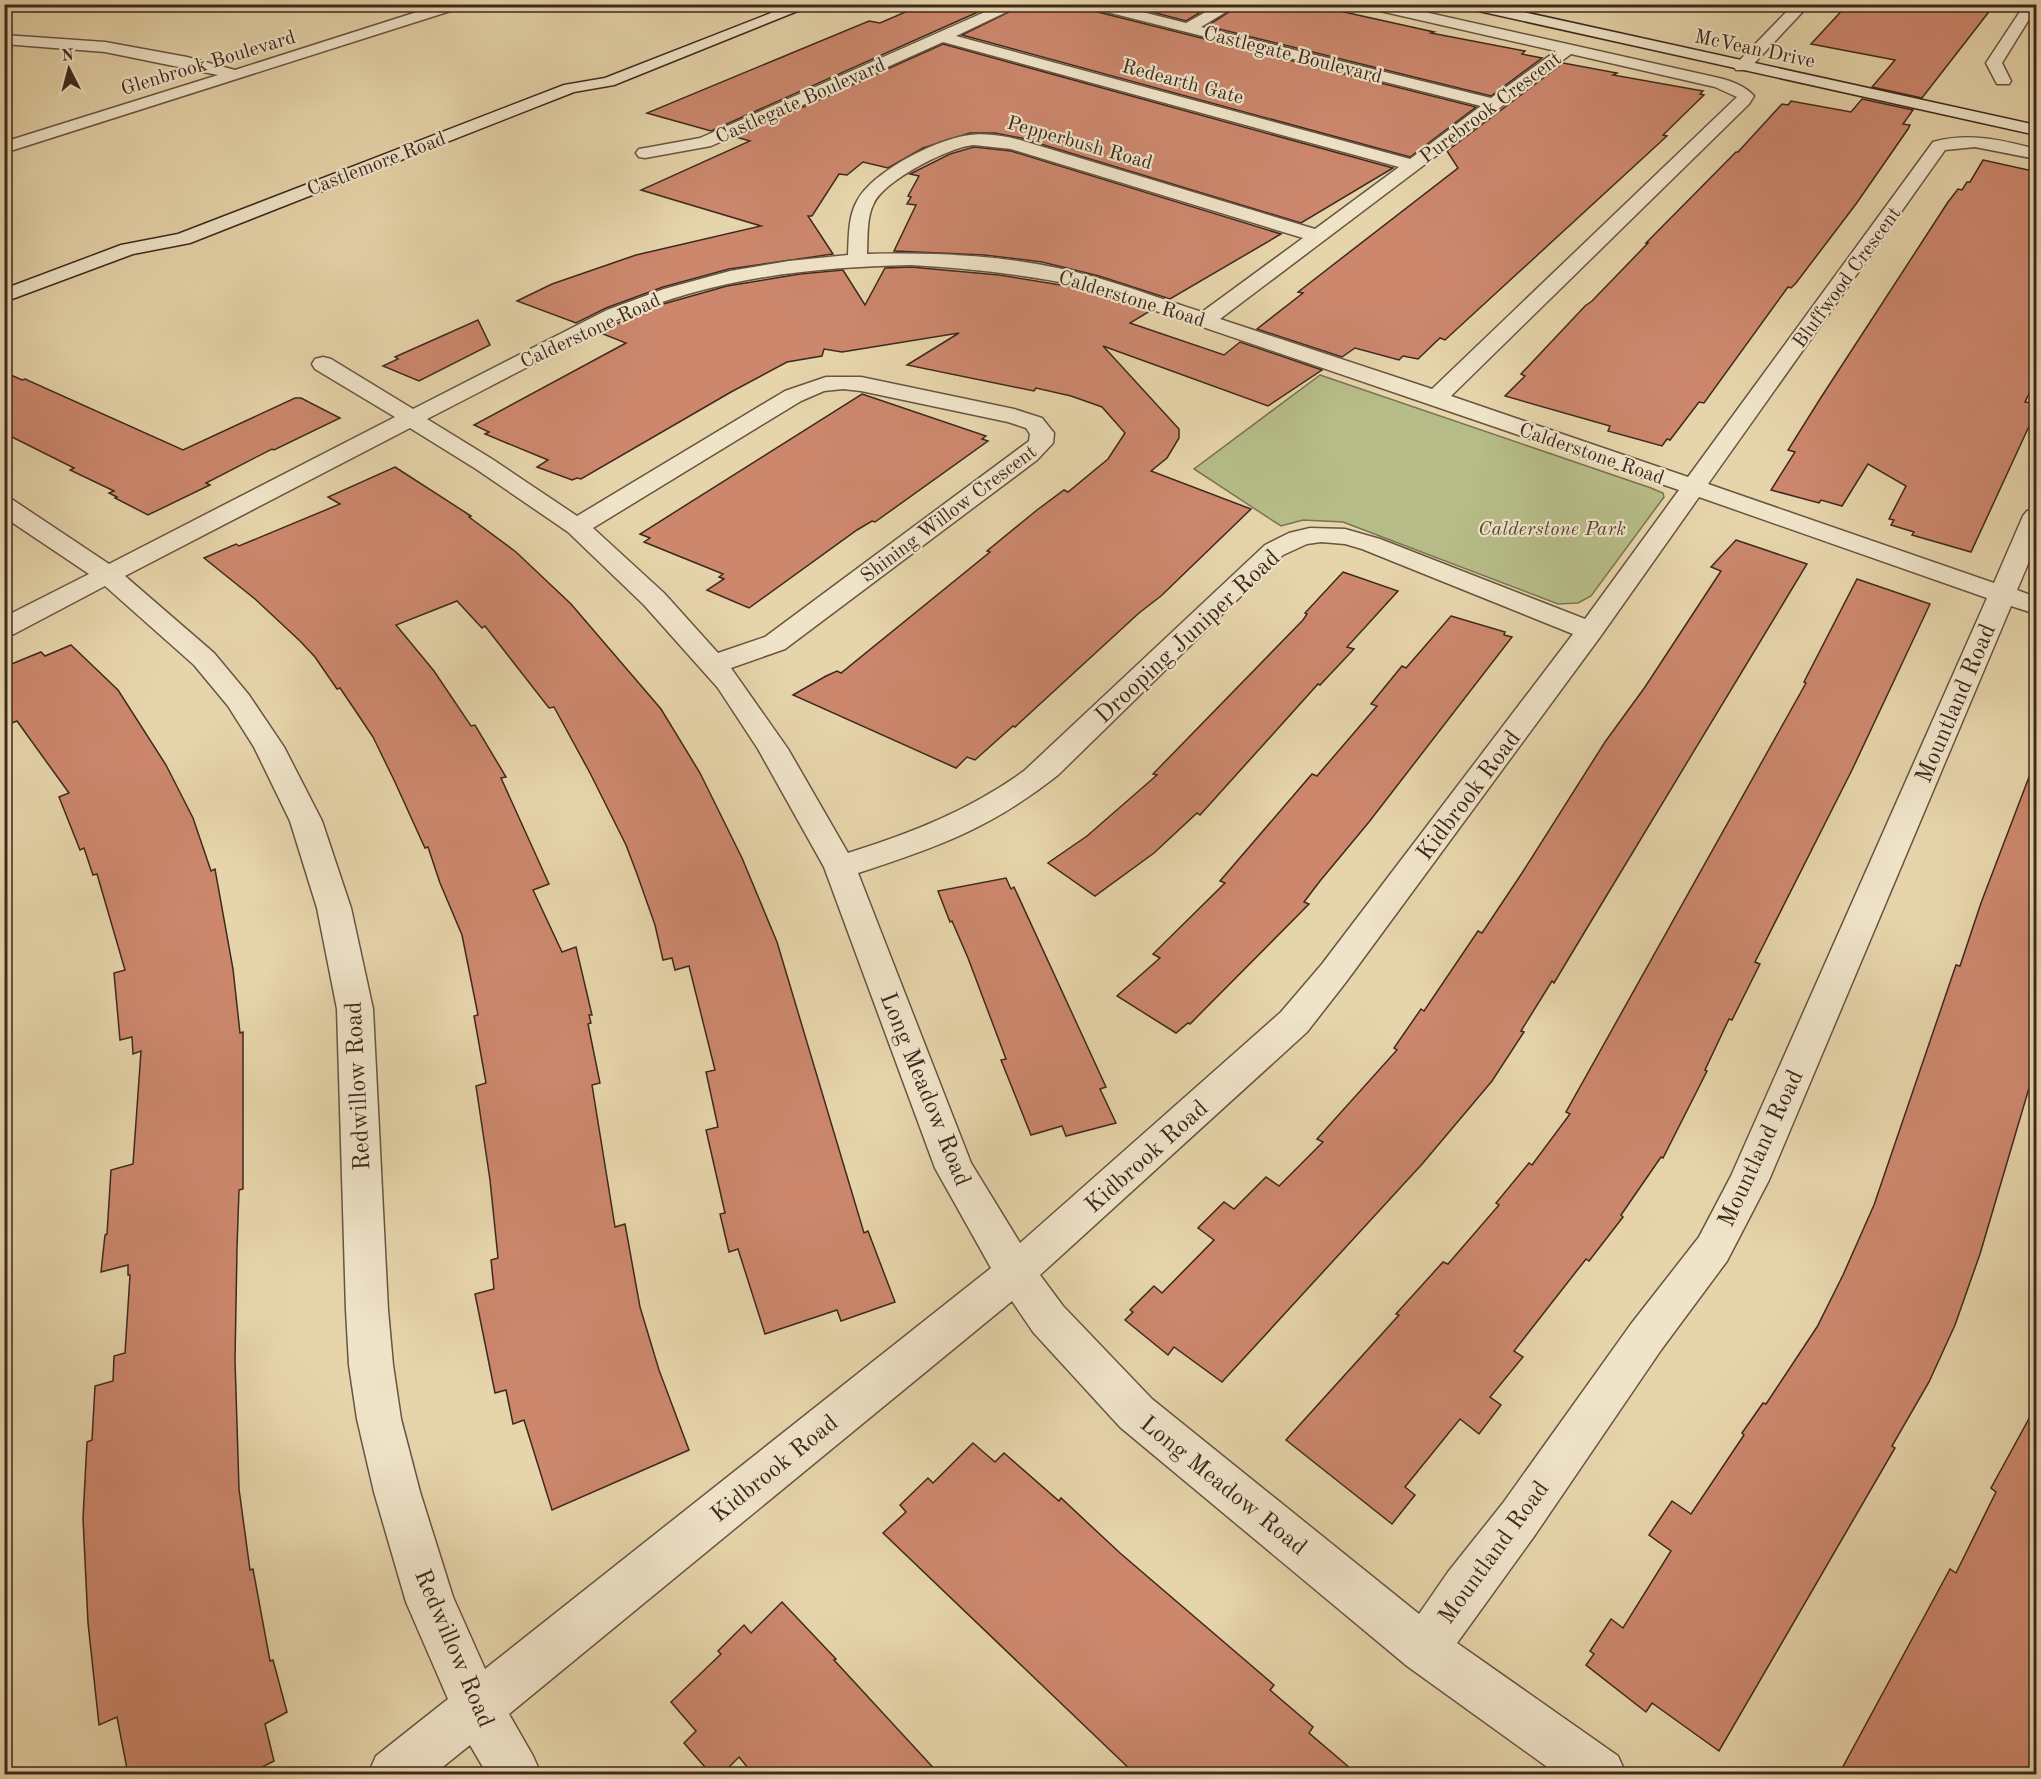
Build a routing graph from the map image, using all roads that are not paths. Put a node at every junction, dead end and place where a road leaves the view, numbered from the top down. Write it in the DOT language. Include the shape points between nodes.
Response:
graph roads {
  1 [pos="458,4"];
  2 [pos="766,4"];
  3 [pos="808,4"];
  4 [pos="1016,4"];
  5 [pos="1092,4"];
  6 [pos="1232,4"];
  7 [pos="1367,4"];
  8 [pos="1466,4"];
  9 [pos="1803,4"];
  10 [pos="2032,4"];
  11 [pos="1187,28"];
  12 [pos="943,37"];
  13 [pos="4,39"];
  14 [pos="1568,49"];
  15 [pos="1742,67"];
  16 [pos="237,75"];
  17 [pos="2003,81"];
  18 [pos="570,88"];
  19 [pos="1494,104"];
  20 [pos="2037,130"];
  21 [pos="4,148"];
  22 [pos="645,153"];
  23 [pos="2037,154"];
  24 [pos="1413,165"];
  25 [pos="1317,236"];
  26 [pos="183,239"];
  27 [pos="857,260"];
  28 [pos="89,285"];
  29 [pos="4,296"];
  30 [pos="1206,320"];
  31 [pos="323,364"];
  32 [pos="1436,398"];
  33 [pos="411,417"];
  34 [pos="1694,488"];
  35 [pos="4,505"];
  36 [pos="2037,516"];
  37 [pos="577,527"];
  38 [pos="107,574"];
  39 [pos="2020,600"];
  40 [pos="4,628"];
  41 [pos="1590,631"];
  42 [pos="714,664"];
  43 [pos="840,867"];
  44 [pos="1016,1274"];
  45 [pos="1424,1649"];
  46 [pos="476,1706"];
  47 [pos="394,1774"];
  48 [pos="515,1774"];
  49 [pos="1600,1774"];
  1 -- 16 [label="street, Glenbrook Boulevard"];
  2 -- 18 [label="street, Castlemore Road" via="585,76"];
  3 -- 18 [label="street, Castlemore Road" via="608,82"];
  4 -- 12 [label="street, Castlegate Boulevard"];
  5 -- 11 [label="street, Castlegate Boulevard"];
  6 -- 11 [label="street"];
  7 -- 14 [label="street"];
  8 -- 15 [label="street, McVean Drive"];
  9 -- 15 [label="street"];
  10 -- 17 [label="street" via="1994,63"];
  11 -- 19 [label="street, Castlegate Boulevard"];
  12 -- 22 [label="street, Castlegate Boulevard" via="705,142"];
  12 -- 24 [label="street, Redearth Gate"];
  13 -- 16 [label="street" via="105,47"];
  14 -- 19 [label="street, Purebrook Crescent"];
  14 -- 32 [label="street, Purebrook Crescent" via="1719,83 1746,96"];
  15 -- 20 [label="street, McVean Drive"];
  16 -- 21 [label="street, Glenbrook Boulevard"];
  18 -- 26 [label="street, Castlemore Road"];
  19 -- 24 [label="street, Purebrook Crescent"];
  23 -- 34 [label="street, Bluffwood Crescent" via="1975,142 1939,146"];
  24 -- 25 [label="street, Purebrook Crescent"];
  25 -- 27 [label="street, Pepperbush Road" via="1014,144 982,139 952,144 874,189 863,207"];
  25 -- 30 [label="street, Purebrook Crescent"];
  26 -- 28 [label="street, Castlemore Road" via="153,260"];
  26 -- 29 [label="street, Castlemore Road" via="128,249"];
  27 -- 30 [label="street, Calderstone Road" via="973,262 1061,275"];
  27 -- 33 [label="street, Calderstone Road" via="766,270 662,296 614,314"];
  30 -- 32 [label="street, Calderstone Road"];
  31 -- 33 [label="street"];
  32 -- 34 [label="street, Calderstone Road"];
  33 -- 37 [label="street, Long Meadow Road"];
  33 -- 38 [label="street, Calderstone Road"];
  34 -- 39 [label="street, Calderstone Road"];
  34 -- 41 [label="street, Kidbrook Road"];
  35 -- 38 [label="street, Redwillow Road"];
  36 -- 39 [label="street, Mountland Road"];
  37 -- 42 [label="street, Long Meadow Road" via="654,599"];
  37 -- 42 [label="street, Shining Willow Crescent" via="793,396 826,383 844,381 1014,416 1034,423 1042,433 1041,443 1029,455 775,643"];
  38 -- 40 [label="street, Calderstone Road"];
  38 -- 46 [label="street, Redwillow Road" via="204,659 239,701 269,747 306,821 334,908 355,1009 367,1310 379,1419 430,1602"];
  39 -- 45 [label="street, Mountland Road" via="1749,1180 1713,1248"];
  41 -- 43 [label="street, Drooping Juniper Road" via="1371,544 1330,534 1308,534 1274,550 1047,768 1019,790 940,834"];
  41 -- 44 [label="street, Kidbrook Road" via="1335,973 1294,1022"];
  42 -- 43 [label="street, Long Meadow Road" via="773,749"];
  43 -- 44 [label="street, Long Meadow Road" via="954,1168"];
  44 -- 45 [label="street, Long Meadow Road" via="1048,1319 1136,1413"];
  44 -- 46 [label="street, Kidbrook Road"];
  45 -- 49 [label="street, Long Meadow Road"];
  46 -- 47 [label="street, Kidbrook Road"];
  46 -- 48 [label="street, Redwillow Road"];
}
